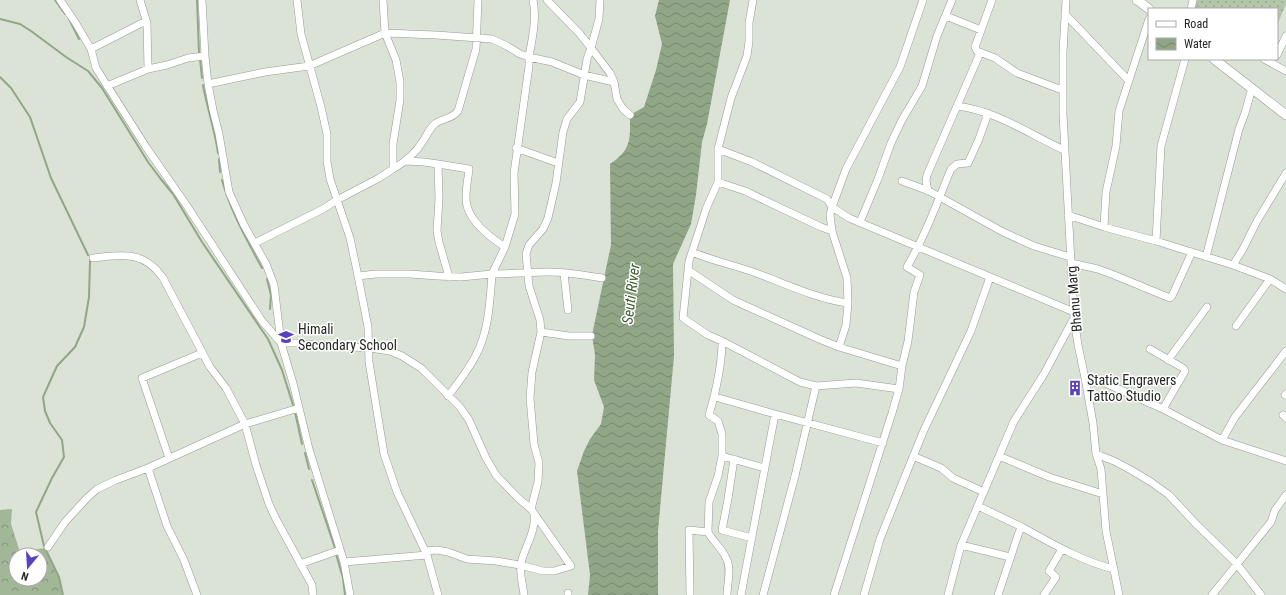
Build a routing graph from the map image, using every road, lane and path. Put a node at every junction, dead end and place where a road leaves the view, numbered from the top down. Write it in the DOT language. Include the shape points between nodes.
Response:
graph roads {
  1 [pos="60,0"];
  2 [pos="140,0"];
  3 [pos="202,0"];
  4 [pos="297,0"];
  5 [pos="383,0"];
  6 [pos="478,0"];
  7 [pos="533,0"];
  8 [pos="547,0"];
  9 [pos="600,0"];
  10 [pos="753,0"];
  11 [pos="923,0"];
  12 [pos="952,0"];
  13 [pos="992,0"];
  14 [pos="1066,0"];
  15 [pos="1138,0"];
  16 [pos="1148,8"];
  17 [pos="1065,14"];
  18 [pos="946,16"];
  19 [pos="1148,22"];
  20 [pos="147,23"];
  21 [pos="981,30"];
  22 [pos="385,33"];
  23 [pos="1286,36"];
  24 [pos="478,37"];
  25 [pos="591,48"];
  26 [pos="91,49"];
  27 [pos="980,53"];
  28 [pos="1278,53"];
  29 [pos="204,56"];
  30 [pos="529,57"];
  31 [pos="1185,60"];
  32 [pos="1215,60"];
  33 [pos="1274,62"];
  34 [pos="309,66"];
  35 [pos="148,69"];
  36 [pos="1286,71"];
  37 [pos="584,75"];
  38 [pos="1128,80"];
  39 [pos="614,82"];
  40 [pos="208,84"];
  41 [pos="107,86"];
  42 [pos="1252,88"];
  43 [pos="1062,90"];
  44 [pos="957,106"];
  45 [pos="988,113"];
  46 [pos="1286,115"];
  47 [pos="630,116"];
  48 [pos="516,148"];
  49 [pos="718,149"];
  50 [pos="1064,150"];
  51 [pos="406,161"];
  52 [pos="558,163"];
  53 [pos="438,164"];
  54 [pos="393,169"];
  55 [pos="1286,173"];
  56 [pos="718,182"];
  57 [pos="902,182"];
  58 [pos="928,191"];
  59 [pos="940,197"];
  60 [pos="337,200"];
  61 [pos="832,208"];
  62 [pos="1068,215"];
  63 [pos="860,222"];
  64 [pos="1104,227"];
  65 [pos="832,231"];
  66 [pos="1156,241"];
  67 [pos="255,243"];
  68 [pos="919,246"];
  69 [pos="505,247"];
  70 [pos="692,252"];
  71 [pos="1192,252"];
  72 [pos="1206,257"];
  73 [pos="93,258"];
  74 [pos="1070,260"];
  75 [pos="1233,265"];
  76 [pos="688,270"];
  77 [pos="527,272"];
  78 [pos="564,273"];
  79 [pos="492,274"];
  80 [pos="358,276"];
  81 [pos="449,277"];
  82 [pos="990,277"];
  83 [pos="602,278"];
  84 [pos="1270,279"];
  85 [pos="1286,289"];
  86 [pos="848,304"];
  87 [pos="1207,307"];
  88 [pos="568,310"];
  89 [pos="1074,315"];
  90 [pos="1236,326"];
  91 [pos="541,332"];
  92 [pos="591,336"];
  93 [pos="722,340"];
  94 [pos="281,343"];
  95 [pos="839,347"];
  96 [pos="369,348"];
  97 [pos="1150,349"];
  98 [pos="1286,351"];
  99 [pos="202,353"];
  100 [pos="1168,360"];
  101 [pos="902,366"];
  102 [pos="1085,378"];
  103 [pos="816,386"];
  104 [pos="899,389"];
  105 [pos="448,396"];
  106 [pos="715,397"];
  107 [pos="299,408"];
  108 [pos="1163,408"];
  109 [pos="775,414"];
  110 [pos="807,423"];
  111 [pos="245,424"];
  112 [pos="1222,440"];
  113 [pos="883,443"];
  114 [pos="1096,454"];
  115 [pos="722,456"];
  116 [pos="913,456"];
  117 [pos="999,456"];
  118 [pos="169,458"];
  119 [pos="734,459"];
  120 [pos="1286,461"];
  121 [pos="148,468"];
  122 [pos="764,468"];
  123 [pos="984,492"];
  124 [pos="1103,494"];
  125 [pos="1286,494"];
  126 [pos="978,506"];
  127 [pos="532,512"];
  128 [pos="1022,527"];
  129 [pos="708,532"];
  130 [pos="752,538"];
  131 [pos="961,545"];
  132 [pos="48,547"];
  133 [pos="1062,549"];
  134 [pos="340,550"];
  135 [pos="426,553"];
  136 [pos="1010,557"];
  137 [pos="344,562"];
  138 [pos="1236,563"];
  139 [pos="300,564"];
  140 [pos="520,565"];
  141 [pos="1114,569"];
  142 [pos="197,595"];
  143 [pos="313,595"];
  144 [pos="350,595"];
  145 [pos="438,595"];
  146 [pos="524,595"];
  147 [pos="690,595"];
  148 [pos="726,595"];
  149 [pos="742,595"];
  150 [pos="763,595"];
  151 [pos="834,595"];
  152 [pos="864,595"];
  153 [pos="948,595"];
  154 [pos="998,595"];
  155 [pos="1044,595"];
  156 [pos="1119,595"];
  157 [pos="1212,595"];
  158 [pos="1261,595"];
  1 -- 26 [label="street"];
  2 -- 20 [label="street"];
  3 -- 29 [label="street"];
  4 -- 34 [label="street" via="301,34"];
  5 -- 22 [label="street"];
  6 -- 24 [label="street"];
  7 -- 30 [label="street" via="534,27"];
  8 -- 25 [label="street"];
  9 -- 25 [label="street" via="599,19"];
  10 -- 49 [label="street" via="747,56 731,98"];
  11 -- 61 [label="street" via="900,67 846,169"];
  12 -- 18 [label="street"];
  13 -- 21 [label="street"];
  14 -- 17 [label="street, Bhanu Marg"];
  15 -- 16 [label="street"];
  17 -- 38 [label="street"];
  17 -- 43 [label="street, Bhanu Marg"];
  18 -- 21 [label="street"];
  18 -- 63 [label="street" via="937,36 922,86 891,142"];
  19 -- 38 [label="street"];
  20 -- 26 [label="street" via="142,23"];
  20 -- 35 [label="street"];
  21 -- 27 [label="street" via="975,47"];
  22 -- 24 [label="street"];
  22 -- 34 [label="street"];
  22 -- 54 [label="street" via="396,60 400,82"];
  23 -- 28 [label="street"];
  24 -- 30 [label="street" via="492,39"];
  24 -- 51 [label="street" via="458,111 454,116 437,122 423,143"];
  25 -- 37 [label="street"];
  25 -- 39 [label="street"];
  26 -- 41 [label="street" via="96,68"];
  27 -- 43 [label="street" via="995,58 1017,74"];
  27 -- 44 [label="street"];
  29 -- 35 [label="street"];
  29 -- 40 [label="street"];
  30 -- 37 [label="street" via="552,62"];
  30 -- 48 [label="street"];
  31 -- 66 [label="street" via="1161,146"];
  32 -- 42 [label="street"];
  33 -- 36 [label="street"];
  34 -- 40 [label="street"];
  34 -- 60 [label="street" via="327,134 327,161"];
  35 -- 41 [label="street"];
  37 -- 39 [label="street"];
  37 -- 52 [label="street" via="580,102 567,120 563,132"];
  38 -- 64 [label="street" via="1119,111 1116,146 1106,192"];
  39 -- 47 [label="street" via="616,99"];
  40 -- 67 [label="street" via="220,134 229,192"];
  41 -- 94 [label="street" via="262,321"];
  42 -- 46 [label="street"];
  42 -- 72 [label="street" via="1238,129"];
  43 -- 50 [label="street, Bhanu Marg"];
  44 -- 45 [label="street"];
  44 -- 58 [label="street" via="927,175"];
  45 -- 50 [label="street"];
  45 -- 59 [label="street" via="968,163 957,164 951,169"];
  48 -- 52 [label="street"];
  48 -- 69 [label="street" via="515,214"];
  49 -- 56 [label="street"];
  49 -- 61 [label="street" via="806,188 827,199"];
  50 -- 62 [label="street, Bhanu Marg"];
  51 -- 53 [label="street"];
  51 -- 54 [label="street"];
  52 -- 77 [label="street" via="548,218 543,229 529,245 526,254"];
  53 -- 69 [label="street" via="469,169 467,206 487,235"];
  53 -- 81 [label="street" via="437,231"];
  54 -- 60 [label="street"];
  55 -- 75 [label="street"];
  56 -- 65 [label="street" via="745,191"];
  56 -- 70 [label="street"];
  57 -- 58 [label="street"];
  58 -- 59 [label="street"];
  59 -- 68 [label="street"];
  59 -- 74 [label="street" via="1003,232"];
  60 -- 67 [label="street"];
  60 -- 80 [label="street" via="350,238"];
  61 -- 63 [label="street"];
  61 -- 65 [label="street"];
  62 -- 64 [label="street"];
  62 -- 74 [label="street, Bhanu Marg"];
  63 -- 68 [label="street"];
  64 -- 66 [label="street"];
  65 -- 86 [label="street" via="847,278"];
  66 -- 71 [label="street"];
  67 -- 94 [label="street" via="274,285"];
  68 -- 82 [label="street"];
  68 -- 101 [label="street" via="907,267 920,275 914,292"];
  69 -- 79 [label="street"];
  70 -- 76 [label="street"];
  70 -- 86 [label="street"];
  71 -- 72 [label="street"];
  71 -- 74 [label="street" via="1170,298"];
  72 -- 75 [label="street"];
  73 -- 99 [label="street" via="137,256 157,269"];
  74 -- 89 [label="street, Bhanu Marg"];
  75 -- 84 [label="street"];
  76 -- 93 [label="street" via="682,318 708,335"];
  76 -- 95 [label="street" via="733,300"];
  77 -- 78 [label="street"];
  77 -- 79 [label="street"];
  77 -- 91 [label="street"];
  78 -- 83 [label="street"];
  78 -- 88 [label="street"];
  79 -- 81 [label="street"];
  79 -- 105 [label="street" via="483,338 476,354"];
  80 -- 81 [label="street" via="410,274"];
  80 -- 96 [label="street" via="368,326"];
  82 -- 89 [label="street"];
  82 -- 116 [label="street" via="971,331"];
  84 -- 85 [label="street"];
  84 -- 90 [label="street"];
  86 -- 95 [label="street" via="846,325"];
  87 -- 100 [label="street"];
  89 -- 102 [label="street, Bhanu Marg"];
  89 -- 117 [label="street" via="1044,374 1014,421"];
  91 -- 92 [label="street"];
  91 -- 127 [label="street" via="532,372 530,398 538,463 538,482"];
  93 -- 103 [label="street" via="789,377"];
  93 -- 106 [label="street" via="722,357"];
  94 -- 96 [label="street"];
  94 -- 107 [label="street"];
  95 -- 101 [label="street"];
  96 -- 105 [label="street" via="390,351 402,356 421,368"];
  96 -- 135 [label="street" via="384,454 397,492"];
  97 -- 100 [label="street"];
  98 -- 112 [label="street" via="1235,416"];
  99 -- 111 [label="street" via="226,388"];
  99 -- 118 [label="street" via="142,378"];
  100 -- 108 [label="street" via="1183,368 1185,372"];
  101 -- 104 [label="street"];
  102 -- 108 [label="street" via="1094,378"];
  102 -- 114 [label="street, Bhanu Marg"];
  103 -- 104 [label="street" via="856,383"];
  103 -- 110 [label="street"];
  104 -- 113 [label="street"];
  105 -- 127 [label="street" via="469,420 496,475"];
  106 -- 109 [label="street"];
  106 -- 115 [label="street" via="710,416 718,421 722,434"];
  107 -- 111 [label="street"];
  107 -- 134 [label="street"];
  108 -- 112 [label="street"];
  109 -- 110 [label="street"];
  109 -- 122 [label="street"];
  110 -- 113 [label="street"];
  110 -- 150 [label="street"];
  111 -- 118 [label="street"];
  111 -- 139 [label="street" via="269,504"];
  112 -- 120 [label="street"];
  113 -- 151 [label="street"];
  114 -- 124 [label="street, Bhanu Marg" via="1101,469"];
  114 -- 138 [label="street" via="1131,470 1169,495"];
  115 -- 119 [label="street"];
  115 -- 129 [label="street" via="709,502"];
  116 -- 123 [label="street"];
  116 -- 152 [label="street" via="880,539"];
  117 -- 123 [label="street"];
  117 -- 124 [label="street" via="1049,477"];
  118 -- 121 [label="street"];
  119 -- 122 [label="street"];
  119 -- 130 [label="street" via="722,530"];
  121 -- 132 [label="street" via="97,489 65,522"];
  121 -- 142 [label="street" via="167,526 184,560"];
  122 -- 130 [label="street"];
  123 -- 126 [label="street"];
  124 -- 141 [label="street, Bhanu Marg"];
  125 -- 138 [label="street" via="1271,522"];
  126 -- 128 [label="street"];
  126 -- 131 [label="street"];
  127 -- 140 [label="street" via="533,529"];
  127 -- 140 [label="street" via="571,566 543,571"];
  128 -- 133 [label="street"];
  128 -- 136 [label="street"];
  129 -- 147 [label="street" via="689,530"];
  129 -- 148 [label="street" via="729,564"];
  130 -- 149 [label="street"];
  131 -- 136 [label="street"];
  131 -- 153 [label="street"];
  133 -- 141 [label="street"];
  133 -- 155 [label="street" via="1049,571 1056,576"];
  134 -- 137 [label="street"];
  134 -- 139 [label="street"];
  135 -- 137 [label="street"];
  135 -- 140 [label="street" via="437,550 467,559"];
  135 -- 145 [label="street"];
  136 -- 154 [label="street"];
  137 -- 144 [label="street"];
  138 -- 157 [label="street"];
  138 -- 158 [label="street"];
  139 -- 143 [label="street" via="312,585"];
  140 -- 146 [label="street"];
  141 -- 156 [label="street, Bhanu Marg"];
}
